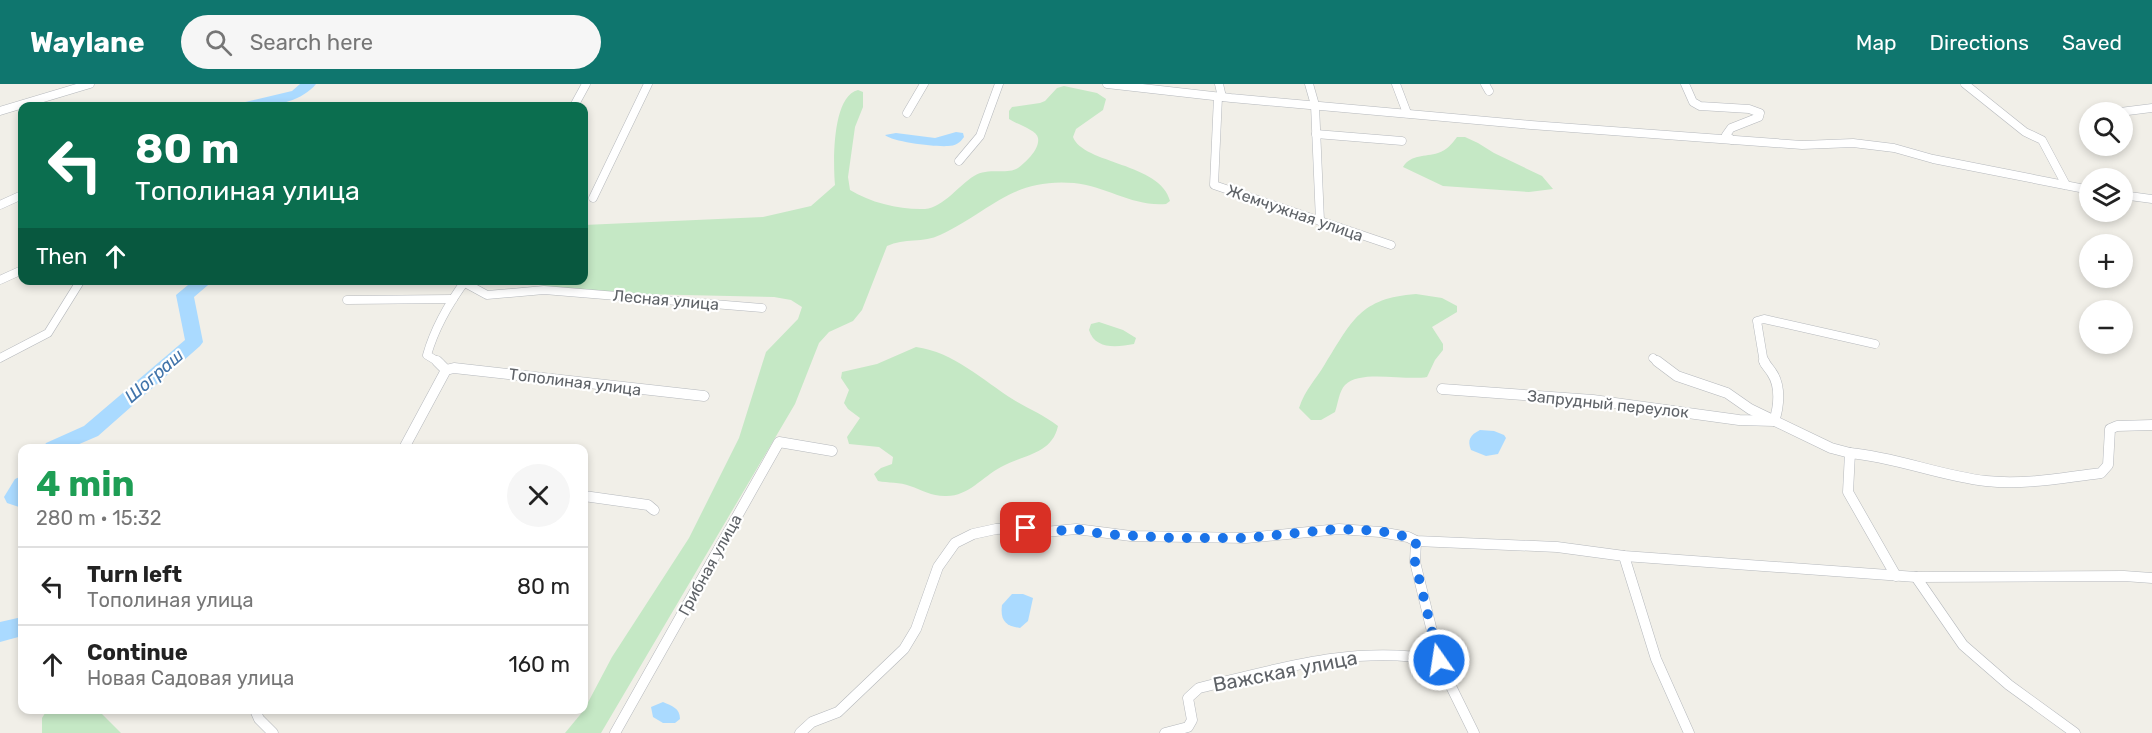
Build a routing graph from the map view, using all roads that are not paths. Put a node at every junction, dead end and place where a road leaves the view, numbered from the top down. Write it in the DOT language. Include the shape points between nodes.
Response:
graph roads {
  1 [pos="90,84"];
  2 [pos="586,84"];
  3 [pos="648,84"];
  4 [pos="924,84"];
  5 [pos="999,84"];
  6 [pos="1107,84"];
  7 [pos="1219,84"];
  8 [pos="1309,84"];
  9 [pos="1396,84"];
  10 [pos="1485,84"];
  11 [pos="1685,84"];
  12 [pos="1965,84"];
  13 [pos="1166,88"];
  14 [pos="1489,91"];
  15 [pos="1220,97"];
  16 [pos="30,102"];
  17 [pos="576,102"];
  18 [pos="1315,105"];
  19 [pos="18,106"];
  20 [pos="2152,108"];
  21 [pos="2133,110"];
  22 [pos="0,111"];
  23 [pos="907,113"];
  24 [pos="1407,113"];
  25 [pos="1316,134"];
  26 [pos="1732,140"];
  27 [pos="1402,141"];
  28 [pos="959,162"];
  29 [pos="2066,185"];
  30 [pos="2079,188"];
  31 [pos="2133,196"];
  32 [pos="18,197"];
  33 [pos="593,198"];
  34 [pos="2152,199"];
  35 [pos="0,205"];
  36 [pos="1320,221"];
  37 [pos="1391,245"];
  38 [pos="18,272"];
  39 [pos="0,280"];
  40 [pos="78,285"];
  41 [pos="464,285"];
  42 [pos="471,285"];
  43 [pos="453,299"];
  44 [pos="347,300"];
  45 [pos="762,308"];
  46 [pos="1875,344"];
  47 [pos="0,358"];
  48 [pos="1653,358"];
  49 [pos="446,370"];
  50 [pos="1442,389"];
  51 [pos="704,396"];
  52 [pos="1774,421"];
  53 [pos="2152,425"];
  54 [pos="406,444"];
  55 [pos="832,451"];
  56 [pos="1851,453"];
  57 [pos="588,497"];
  58 [pos="654,510"];
  59 [pos="1416,541"];
  60 [pos="1624,556"];
  61 [pos="1896,576"];
  62 [pos="1916,577"];
  63 [pos="2152,578"];
  64 [pos="1439,660"];
  65 [pos="257,714"];
  66 [pos="273,733"];
  67 [pos="615,733"];
  68 [pos="800,733"];
  69 [pos="1165,733"];
  70 [pos="1474,733"];
  71 [pos="1689,733"];
  72 [pos="2075,733"];
  1 -- 16 [label="street"];
  2 -- 17 [label="street"];
  3 -- 33 [label="street"];
  4 -- 23 [label="street"];
  5 -- 28 [label="street" via="981,136"];
  6 -- 13 [label="street"];
  7 -- 15 [label="street, Жемчужная улица"];
  8 -- 18 [label="street"];
  9 -- 24 [label="street"];
  10 -- 14 [label="street"];
  11 -- 26 [label="street" via="1693,102 1700,105 1760,113 1759,117 1731,128 1726,135"];
  12 -- 29 [label="street" via="2025,132 2042,140"];
  13 -- 15 [label="street"];
  15 -- 18 [label="street"];
  15 -- 36 [label="street, Жемчужная улица" via="1214,185"];
  18 -- 24 [label="street"];
  18 -- 25 [label="street"];
  19 -- 22 [label="street"];
  20 -- 21 [label="street"];
  24 -- 26 [label="street"];
  25 -- 27 [label="street"];
  25 -- 36 [label="street"];
  26 -- 29 [label="street" via="1802,145 1853,142"];
  29 -- 30 [label="street"];
  31 -- 34 [label="street"];
  32 -- 35 [label="street"];
  36 -- 37 [label="street, Жемчужная улица"];
  38 -- 39 [label="street"];
  40 -- 47 [label="street" via="48,333"];
  41 -- 43 [label="street"];
  42 -- 45 [label="street, Лесная улица" via="487,295 544,290"];
  43 -- 44 [label="street"];
  43 -- 49 [label="street" via="430,341 427,356"];
  46 -- 52 [label="street" via="1777,321 1757,321 1764,363 1777,387 1778,413"];
  48 -- 52 [label="street" via="1677,376 1727,393"];
  49 -- 51 [label="street, Тополиная улица"];
  49 -- 54 [label="street"];
  50 -- 52 [label="street, Запрудный переулок" via="1593,400 1739,420"];
  52 -- 56 [label="street" via="1831,448"];
  53 -- 56 [label="street" via="2110,429 2108,465 2101,473 2077,477 1987,482 1873,454"];
  55 -- 67 [label="street, Грибная улица" via="779,442"];
  56 -- 61 [label="street" via="1848,492"];
  57 -- 58 [label="street" via="648,505"];
  59 -- 60 [label="street" via="1557,547"];
  59 -- 64 [label="street" via="1415,562"];
  59 -- 68 [label="street" via="1380,531 1339,529 1246,538 1174,538 1026,528 973,534 956,543 938,567 916,629 904,649 838,712 812,722"];
  60 -- 61 [label="street"];
  60 -- 71 [label="street" via="1656,658"];
  61 -- 62 [label="street"];
  62 -- 63 [label="street"];
  62 -- 72 [label="street" via="1963,645 2009,685"];
  64 -- 69 [label="street, Важская улица" via="1416,654 1381,653 1325,659 1199,688 1188,698 1192,720 1188,727"];
  64 -- 70 [label="street"];
  65 -- 66 [label="street"];
}
